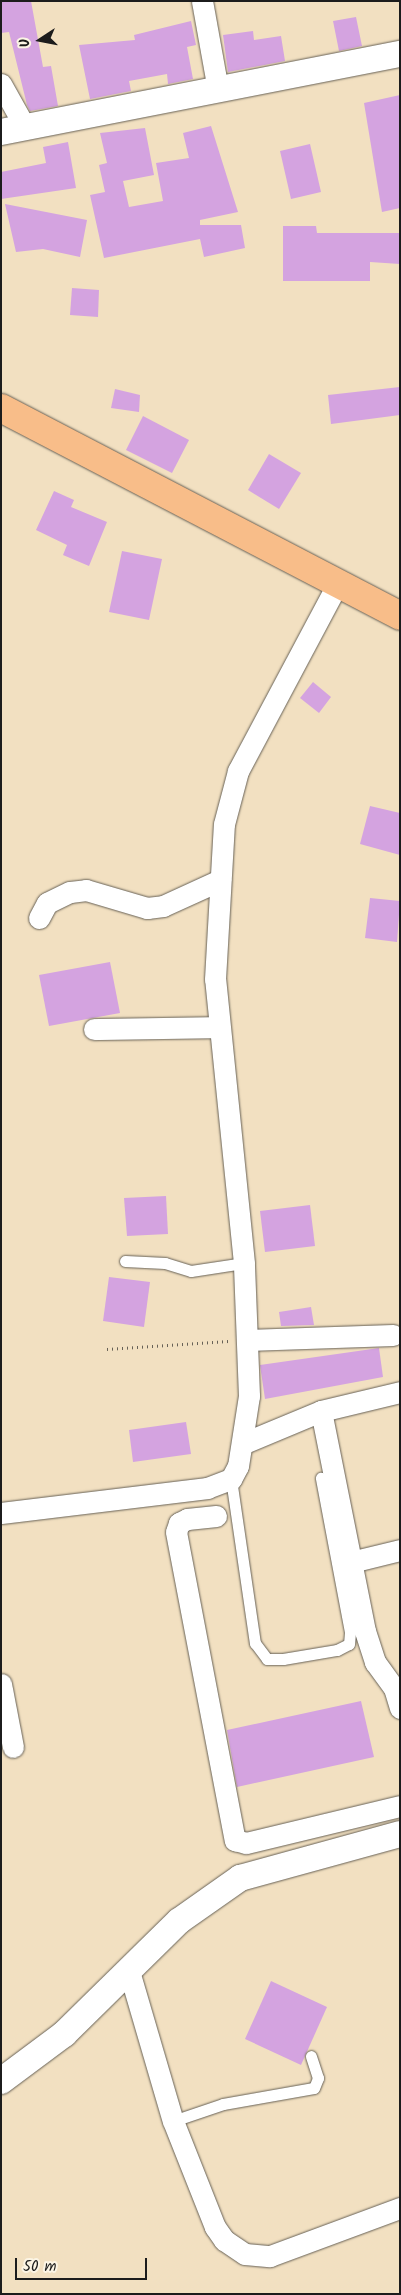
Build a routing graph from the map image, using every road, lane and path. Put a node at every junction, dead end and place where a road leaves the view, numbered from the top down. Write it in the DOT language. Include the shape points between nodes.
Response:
graph roads {
  1 [pos="202,1"];
  2 [pos="400,54"];
  3 [pos="1,84"];
  4 [pos="218,90"];
  5 [pos="13,129"];
  6 [pos="1,408"];
  7 [pos="338,583"];
  8 [pos="400,616"];
  9 [pos="220,880"];
  10 [pos="39,918"];
  11 [pos="216,1027"];
  12 [pos="94,1029"];
  13 [pos="125,1261"];
  14 [pos="244,1263"];
  15 [pos="393,1335"];
  16 [pos="247,1340"];
  17 [pos="107,1349"];
  18 [pos="400,1392"];
  19 [pos="321,1411"];
  20 [pos="244,1442"];
  21 [pos="321,1478"];
  22 [pos="231,1479"];
  23 [pos="1,1513"];
  24 [pos="216,1516"];
  25 [pos="400,1550"];
  26 [pos="351,1562"];
  27 [pos="1,1684"];
  28 [pos="400,1708"];
  29 [pos="13,1747"];
  30 [pos="400,1806"];
  31 [pos="400,1834"];
  32 [pos="129,1970"];
  33 [pos="311,2056"];
  34 [pos="1,2081"];
  35 [pos="174,2121"];
  36 [pos="400,2208"];
  1 -- 4 [label="street"];
  2 -- 4 [label="street"];
  3 -- 5 [label="street"];
  4 -- 5 [label="street"];
  6 -- 7 [label="highway"];
  7 -- 8 [label="highway"];
  7 -- 9 [label="street" via="238,770 224,824"];
  9 -- 10 [label="street" via="163,906 147,908 86,890 70,892 47,903"];
  9 -- 11 [label="street"];
  11 -- 12 [label="street"];
  11 -- 14 [label="street"];
  13 -- 14 [label="lane" via="164,1263 190,1271"];
  14 -- 16 [label="street"];
  15 -- 16 [label="street"];
  16 -- 17 [label="path"];
  16 -- 20 [label="street" via="249,1396"];
  18 -- 19 [label="street"];
  19 -- 20 [label="street"];
  19 -- 26 [label="street"];
  20 -- 22 [label="street"];
  21 -- 22 [label="lane" via="350,1632 349,1644 337,1650 283,1658 266,1658 255,1643"];
  22 -- 23 [label="street" via="207,1488"];
  24 -- 30 [label="street" via="187,1519 179,1523 176,1532 235,1840 246,1843"];
  25 -- 26 [label="street"];
  26 -- 28 [label="street" via="375,1662 394,1688"];
  27 -- 29 [label="street"];
  31 -- 32 [label="street" via="240,1878 179,1921"];
  32 -- 34 [label="street" via="64,2034"];
  32 -- 35 [label="street"];
  33 -- 35 [label="lane" via="318,2078 314,2088 223,2104"];
  35 -- 36 [label="street" via="215,2227 245,2254 288,2251"];
}
